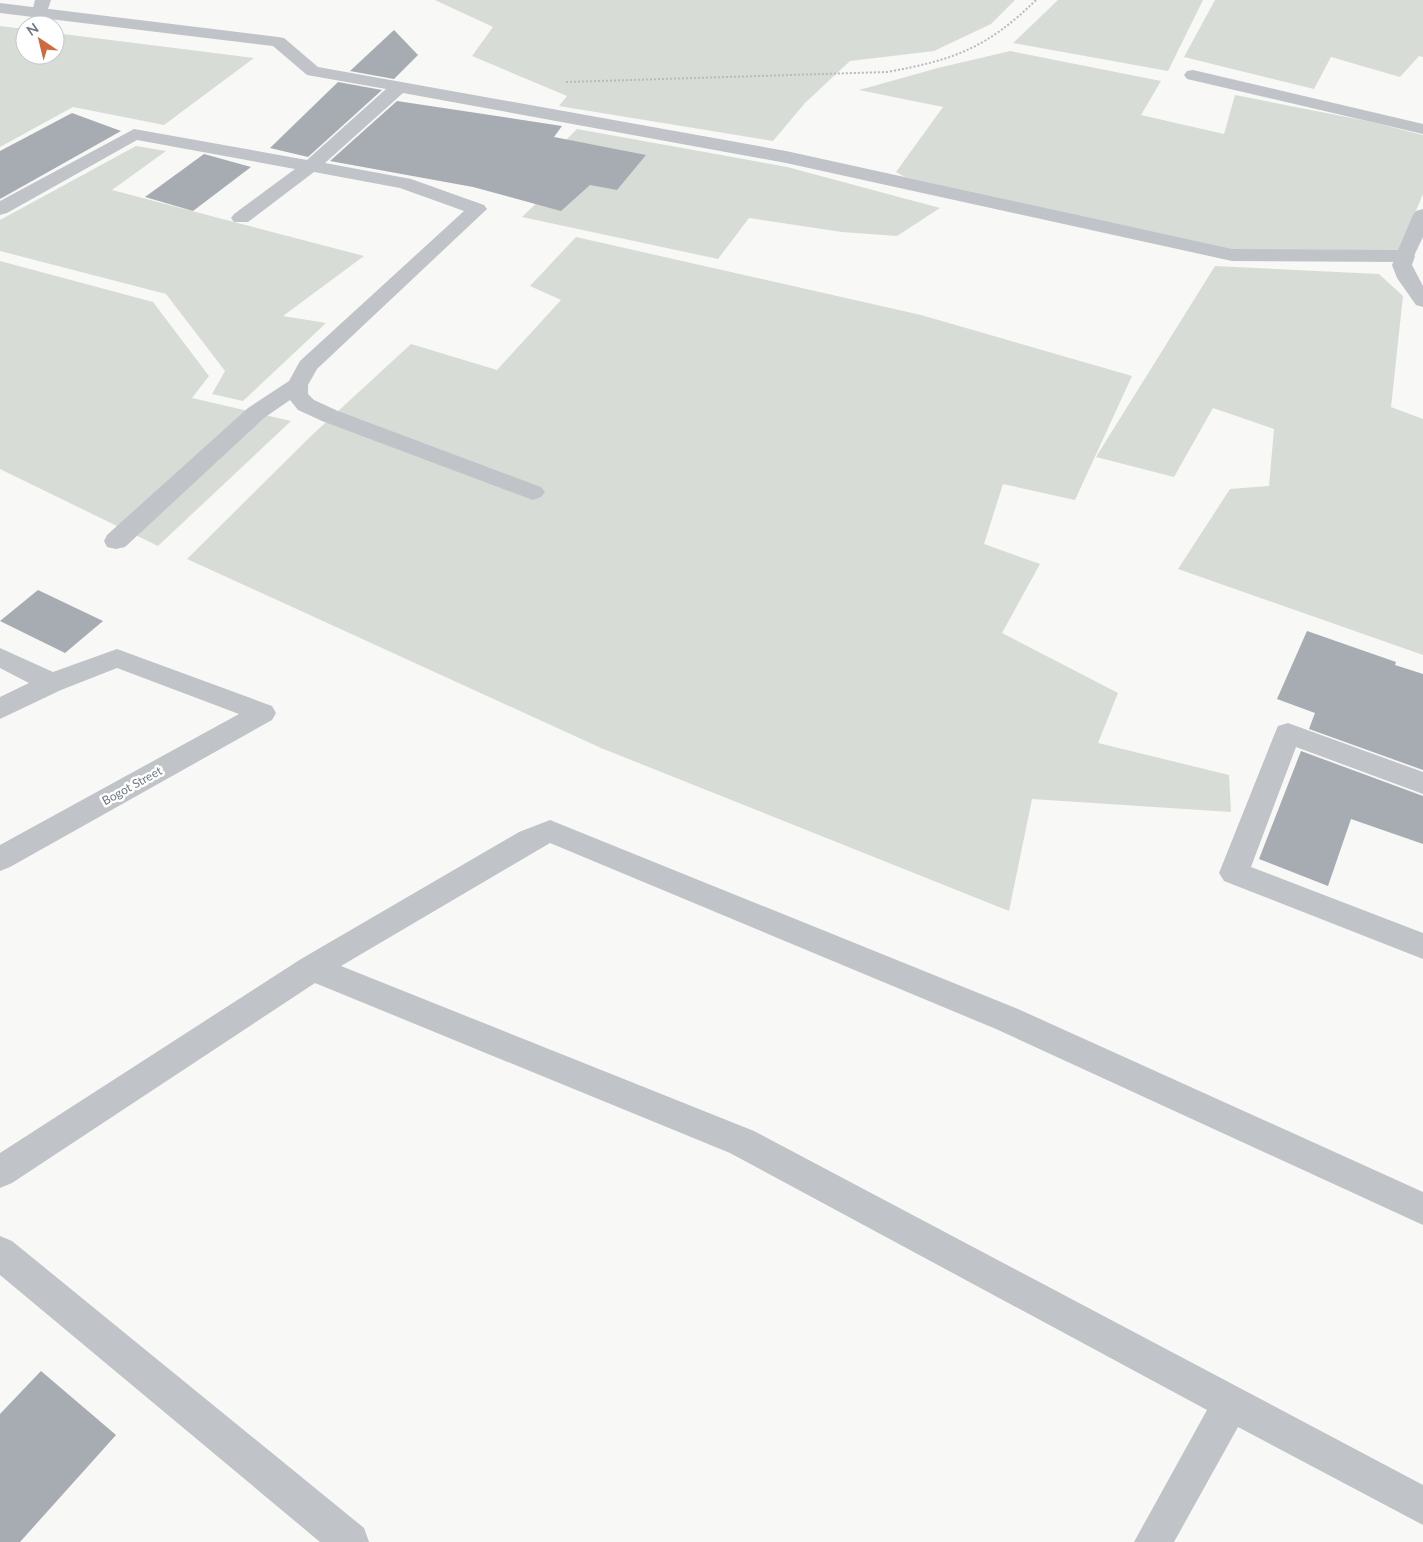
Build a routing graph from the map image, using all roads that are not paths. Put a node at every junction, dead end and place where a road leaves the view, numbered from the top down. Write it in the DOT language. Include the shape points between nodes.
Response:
graph roads {
  1 [pos="111,4"];
  2 [pos="41,6"];
  3 [pos="0,8"];
  4 [pos="90,18"];
  5 [pos="1193,75"];
  6 [pos="400,86"];
  7 [pos="1423,129"];
  8 [pos="312,166"];
  9 [pos="0,209"];
  10 [pos="1423,215"];
  11 [pos="241,218"];
  12 [pos="1404,256"];
  13 [pos="1423,301"];
  14 [pos="297,385"];
  15 [pos="533,492"];
  16 [pos="116,541"];
  17 [pos="0,657"];
  18 [pos="52,683"];
  19 [pos="0,709"];
  20 [pos="1423,783"];
  21 [pos="0,859"];
  22 [pos="1423,946"];
  23 [pos="312,968"];
  24 [pos="0,1172"];
  25 [pos="1423,1209"];
  26 [pos="0,1253"];
  27 [pos="1230,1405"];
  28 [pos="1423,1506"];
  29 [pos="350,1542"];
  30 [pos="1153,1542"];
  1 -- 4 [label="street"];
  2 -- 3 [label="street"];
  2 -- 4 [label="street"];
  4 -- 6 [label="street" via="278,42 313,71"];
  5 -- 7 [label="street"];
  6 -- 8 [label="street"];
  6 -- 12 [label="street" via="786,158 1232,255"];
  8 -- 9 [label="street" via="134,134"];
  8 -- 11 [label="street"];
  8 -- 14 [label="street" via="404,183 478,208 308,366"];
  10 -- 12 [label="street"];
  12 -- 13 [label="street" via="1402,265 1407,278"];
  14 -- 15 [label="street" via="297,395 306,405 330,416"];
  14 -- 16 [label="street" via="256,412"];
  17 -- 18 [label="street"];
  18 -- 19 [label="street"];
  18 -- 21 [label="street, Bogot Street" via="117,658 263,713"];
  20 -- 22 [label="street" via="1288,733 1234,873"];
  23 -- 24 [label="street"];
  23 -- 25 [label="street" via="529,840 550,831 1007,1019"];
  23 -- 27 [label="street" via="742,1142"];
  26 -- 29 [label="street"];
  27 -- 28 [label="street"];
  27 -- 30 [label="street"];
}
